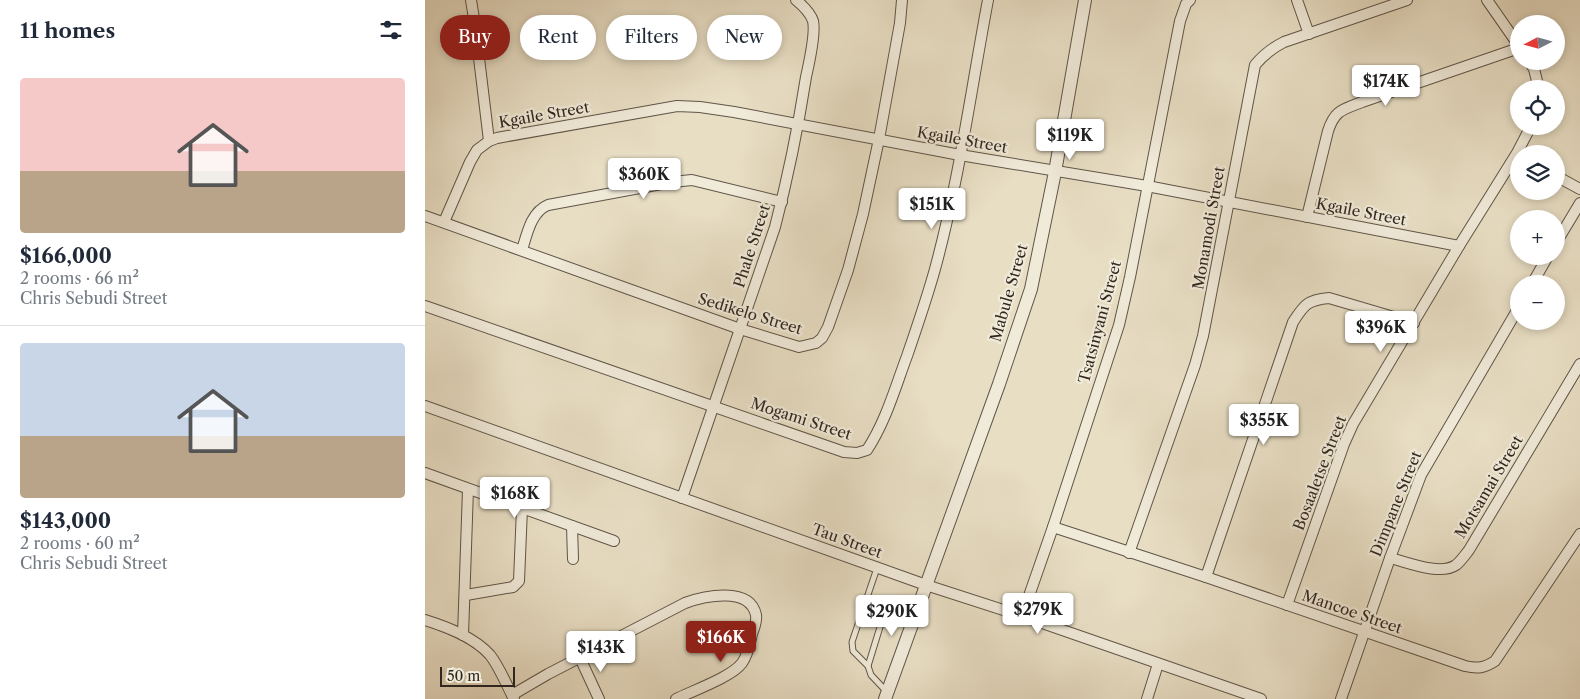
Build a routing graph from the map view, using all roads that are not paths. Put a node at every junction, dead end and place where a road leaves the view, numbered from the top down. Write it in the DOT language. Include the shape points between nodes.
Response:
graph roads {
  1 [pos="471,0"];
  2 [pos="796,0"];
  3 [pos="902,0"];
  4 [pos="988,0"];
  5 [pos="1085,0"];
  6 [pos="1189,0"];
  7 [pos="1297,0"];
  8 [pos="1407,0"];
  9 [pos="1487,0"];
  10 [pos="1309,34"];
  11 [pos="1510,34"];
  12 [pos="1510,50"];
  13 [pos="798,124"];
  14 [pos="879,139"];
  15 [pos="489,141"];
  16 [pos="960,155"];
  17 [pos="1510,166"];
  18 [pos="1055,172"];
  19 [pos="1565,181"];
  20 [pos="1147,186"];
  21 [pos="1580,189"];
  22 [pos="782,202"];
  23 [pos="1228,202"];
  24 [pos="1580,202"];
  25 [pos="425,216"];
  26 [pos="1307,217"];
  27 [pos="444,222"];
  28 [pos="1565,228"];
  29 [pos="1459,246"];
  30 [pos="521,250"];
  31 [pos="425,306"];
  32 [pos="1510,322"];
  33 [pos="1414,323"];
  34 [pos="740,329"];
  35 [pos="1580,364"];
  36 [pos="425,406"];
  37 [pos="714,406"];
  38 [pos="425,474"];
  39 [pos="468,488"];
  40 [pos="681,498"];
  41 [pos="522,508"];
  42 [pos="572,526"];
  43 [pos="1053,527"];
  44 [pos="1579,536"];
  45 [pos="614,541"];
  46 [pos="1129,553"];
  47 [pos="1390,558"];
  48 [pos="573,559"];
  49 [pos="877,568"];
  50 [pos="1207,577"];
  51 [pos="925,585"];
  52 [pos="466,595"];
  53 [pos="888,601"];
  54 [pos="1287,605"];
  55 [pos="1022,616"];
  56 [pos="425,620"];
  57 [pos="1365,632"];
  58 [pos="463,635"];
  59 [pos="580,658"];
  60 [pos="1159,664"];
  61 [pos="869,666"];
  62 [pos="886,696"];
  63 [pos="513,697"];
  64 [pos="599,699"];
  65 [pos="675,699"];
  66 [pos="1147,699"];
  67 [pos="1261,699"];
  68 [pos="1341,699"];
  1 -- 15 [label="street"];
  2 -- 13 [label="street, Phale Street" via="813,20 811,54"];
  3 -- 14 [label="street, Sedikelo Street"];
  4 -- 16 [label="street, Mogami Street"];
  5 -- 18 [label="street, Mabule Street"];
  6 -- 20 [label="street, Tsatsinyani Street" via="1180,21"];
  7 -- 10 [label="street"];
  8 -- 10 [label="street, Monamodi Street"];
  9 -- 11 [label="street"];
  10 -- 23 [label="street, Monamodi Street" via="1271,48 1255,65"];
  12 -- 26 [label="street" via="1339,112 1328,132"];
  13 -- 14 [label="street, Kgaile Street"];
  13 -- 15 [label="street, Kgaile Street" via="677,106"];
  13 -- 22 [label="street, Phale Street"];
  14 -- 16 [label="street, Kgaile Street"];
  14 -- 34 [label="street, Sedikelo Street" via="848,270 822,338 810,346 799,347"];
  15 -- 27 [label="street" via="477,150 470,162"];
  16 -- 18 [label="street, Kgaile Street"];
  16 -- 37 [label="street, Mogami Street" via="924,307 884,421 867,450 844,452"];
  17 -- 29 [label="street, Bosaaletse Street"];
  18 -- 20 [label="street, Kgaile Street"];
  18 -- 51 [label="street, Mabule Street" via="1031,288"];
  19 -- 21 [label="street"];
  20 -- 23 [label="street, Kgaile Street"];
  20 -- 43 [label="street, Tsatsinyani Street" via="1119,325"];
  22 -- 30 [label="street" via="693,180 557,203 542,207 534,216"];
  22 -- 34 [label="street, Phale Street"];
  23 -- 26 [label="street, Kgaile Street"];
  23 -- 46 [label="street, Monamodi Street" via="1195,365"];
  24 -- 28 [label="street"];
  25 -- 27 [label="street, Sedikelo Street"];
  26 -- 29 [label="street, Kgaile Street"];
  27 -- 30 [label="street, Sedikelo Street"];
  29 -- 33 [label="street, Bosaaletse Street"];
  30 -- 34 [label="street, Sedikelo Street"];
  31 -- 37 [label="street, Mogami Street"];
  32 -- 47 [label="street, Dimpane Street" via="1421,475"];
  33 -- 50 [label="street" via="1329,298 1304,306 1293,322"];
  33 -- 54 [label="street, Bosaaletse Street" via="1347,437"];
  34 -- 37 [label="street, Phale Street"];
  35 -- 47 [label="street, Motsamai Street" via="1469,550 1455,565 1435,569"];
  36 -- 40 [label="street, Tau Street"];
  37 -- 40 [label="street, Phale Street"];
  38 -- 39 [label="street"];
  39 -- 41 [label="street"];
  39 -- 52 [label="street"];
  40 -- 49 [label="street, Tau Street"];
  41 -- 42 [label="street"];
  41 -- 52 [label="street" via="519,581 513,587"];
  42 -- 45 [label="street"];
  42 -- 48 [label="street"];
  43 -- 46 [label="street, Mancoe Street"];
  43 -- 55 [label="street, Tsatsinyani Street"];
  44 -- 57 [label="street, Mancoe Street" via="1505,648 1495,661 1485,667 1465,666"];
  46 -- 50 [label="street, Mancoe Street"];
  47 -- 57 [label="street, Dimpane Street"];
  49 -- 51 [label="street, Tau Street"];
  49 -- 61 [label="lane" via="851,642 853,651"];
  50 -- 54 [label="street, Mancoe Street"];
  51 -- 55 [label="street, Tau Street"];
  51 -- 62 [label="street, Mabule Street"];
  52 -- 58 [label="street"];
  53 -- 61 [label="lane"];
  54 -- 57 [label="street, Mancoe Street"];
  55 -- 60 [label="street, Tau Street"];
  56 -- 58 [label="street"];
  57 -- 68 [label="street, Dimpane Street"];
  58 -- 63 [label="street" via="491,656"];
  59 -- 63 [label="street"];
  59 -- 64 [label="street"];
  59 -- 65 [label="street" via="685,603 701,598 731,596 751,605 756,616 743,662 734,671"];
  60 -- 66 [label="street"];
  60 -- 67 [label="street, Tau Street"];
  61 -- 62 [label="lane" via="871,675"];
}
